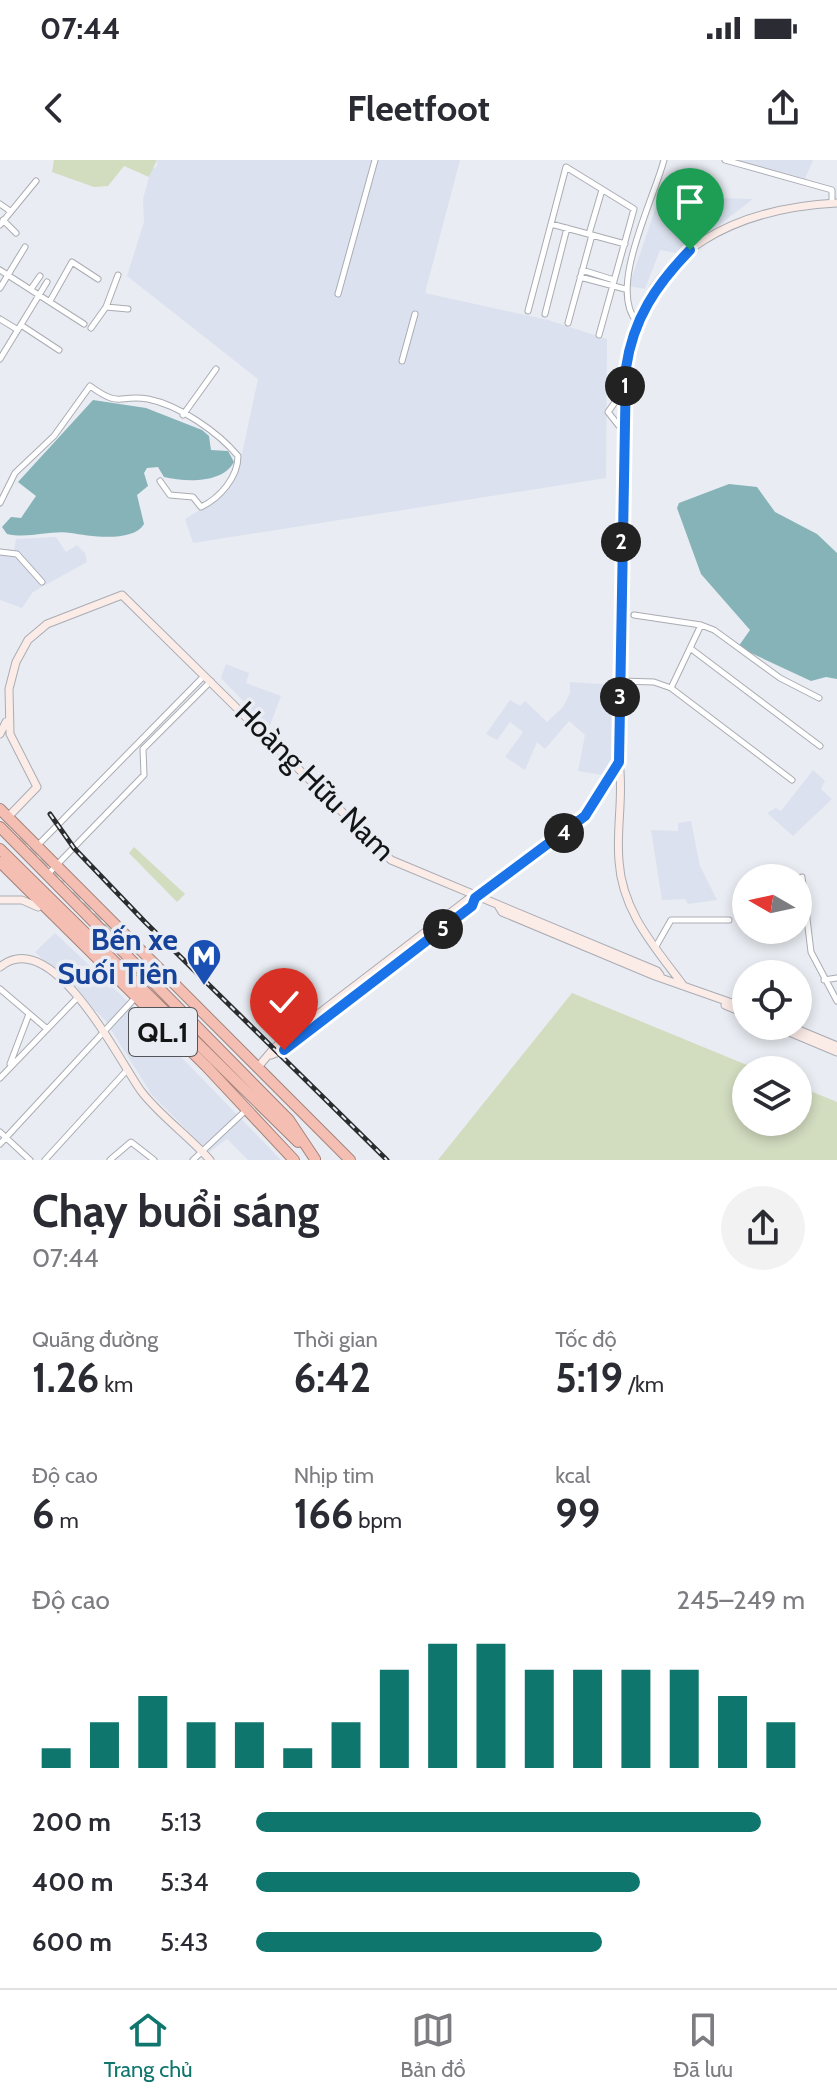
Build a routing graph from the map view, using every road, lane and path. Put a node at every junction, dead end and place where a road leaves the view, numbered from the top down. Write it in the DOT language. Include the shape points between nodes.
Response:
graph roads {
  1 [pos="375,160"];
  2 [pos="664,160"];
  3 [pos="725,160"];
  4 [pos="36,181"];
  5 [pos="602,190"];
  6 [pos="834,192"];
  7 [pos="834,203"];
  8 [pos="0,204"];
  9 [pos="10,211"];
  10 [pos="632,220"];
  11 [pos="2,222"];
  12 [pos="551,224"];
  13 [pos="567,228"];
  14 [pos="16,233"];
  15 [pos="641,233"];
  16 [pos="591,234"];
  17 [pos="625,244"];
  18 [pos="25,247"];
  19 [pos="0,270"];
  20 [pos="582,270"];
  21 [pos="7,275"];
  22 [pos="118,275"];
  23 [pos="40,276"];
  24 [pos="580,277"];
  25 [pos="98,279"];
  26 [pos="47,282"];
  27 [pos="614,284"];
  28 [pos="0,288"];
  29 [pos="31,289"];
  30 [pos="625,289"];
  31 [pos="338,294"];
  32 [pos="39,295"];
  33 [pos="50,301"];
  34 [pos="106,307"];
  35 [pos="128,309"];
  36 [pos="528,311"];
  37 [pos="415,314"];
  38 [pos="545,314"];
  39 [pos="0,319"];
  40 [pos="637,322"];
  41 [pos="568,323"];
  42 [pos="84,324"];
  43 [pos="20,327"];
  44 [pos="91,328"];
  45 [pos="599,335"];
  46 [pos="59,350"];
  47 [pos="0,359"];
  48 [pos="402,361"];
  49 [pos="216,369"];
  50 [pos="625,389"];
  51 [pos="183,415"];
  52 [pos="623,431"];
  53 [pos="160,481"];
  54 [pos="0,502"];
  55 [pos="0,552"];
  56 [pos="42,582"];
  57 [pos="634,615"];
  58 [pos="701,625"];
  59 [pos="690,648"];
  60 [pos="208,678"];
  61 [pos="621,681"];
  62 [pos="671,688"];
  63 [pos="221,689"];
  64 [pos="819,698"];
  65 [pos="0,734"];
  66 [pos="820,746"];
  67 [pos="619,762"];
  68 [pos="792,780"];
  69 [pos="3,815"];
  70 [pos="0,827"];
  71 [pos="20,837"];
  72 [pos="37,846"];
  73 [pos="0,849"];
  74 [pos="28,855"];
  75 [pos="0,862"];
  76 [pos="56,865"];
  77 [pos="0,869"];
  78 [pos="47,875"];
  79 [pos="14,880"];
  80 [pos="65,882"];
  81 [pos="74,891"];
  82 [pos="475,898"];
  83 [pos="0,900"];
  84 [pos="38,907"];
  85 [pos="729,920"];
  86 [pos="79,944"];
  87 [pos="810,944"];
  88 [pos="132,949"];
  89 [pos="655,949"];
  90 [pos="667,964"];
  91 [pos="0,967"];
  92 [pos="660,975"];
  93 [pos="837,978"];
  94 [pos="824,980"];
  95 [pos="683,985"];
  96 [pos="0,989"];
  97 [pos="78,997"];
  98 [pos="134,999"];
  99 [pos="837,1001"];
  100 [pos="732,1005"];
  101 [pos="29,1014"];
  102 [pos="46,1028"];
  103 [pos="105,1029"];
  104 [pos="812,1036"];
  105 [pos="808,1040"];
  106 [pos="837,1046"];
  107 [pos="837,1052"];
  108 [pos="236,1053"];
  109 [pos="258,1067"];
  110 [pos="8,1069"];
  111 [pos="128,1069"];
  112 [pos="0,1078"];
  113 [pos="243,1081"];
  114 [pos="272,1089"];
  115 [pos="244,1112"];
  116 [pos="0,1132"];
  117 [pos="5,1138"];
  118 [pos="0,1144"];
  119 [pos="202,1150"];
  120 [pos="30,1160"];
  121 [pos="45,1160"];
  122 [pos="110,1160"];
  123 [pos="154,1160"];
  124 [pos="193,1160"];
  125 [pos="210,1160"];
  126 [pos="285,1160"];
  127 [pos="294,1160"];
  128 [pos="315,1160"];
  129 [pos="348,1160"];
  1 -- 31 [label="street"];
  2 -- 15 [label="street"];
  3 -- 6 [label="street"];
  4 -- 9 [label="street"];
  5 -- 10 [label="street" via="632,206"];
  5 -- 12 [label="street" via="566,167"];
  5 -- 16 [label="street"];
  6 -- 7 [label="street"];
  7 -- 40 [label="street" via="750,215 715,231 663,279"];
  8 -- 9 [label="street"];
  9 -- 11 [label="street"];
  10 -- 15 [label="street"];
  10 -- 17 [label="street"];
  11 -- 14 [label="street"];
  12 -- 13 [label="street"];
  12 -- 36 [label="street"];
  13 -- 16 [label="street"];
  13 -- 38 [label="street"];
  15 -- 30 [label="street"];
  16 -- 17 [label="street"];
  16 -- 20 [label="street"];
  17 -- 27 [label="street"];
  18 -- 21 [label="street"];
  19 -- 21 [label="street"];
  20 -- 24 [label="street"];
  20 -- 27 [label="street"];
  21 -- 28 [label="street"];
  21 -- 29 [label="street"];
  22 -- 34 [label="street"];
  23 -- 29 [label="street"];
  24 -- 27 [label="street"];
  24 -- 41 [label="street"];
  25 -- 33 [label="street" via="72,262"];
  26 -- 32 [label="street"];
  27 -- 30 [label="street"];
  27 -- 45 [label="street"];
  29 -- 32 [label="street"];
  30 -- 40 [label="street"];
  32 -- 33 [label="street"];
  32 -- 43 [label="street"];
  33 -- 42 [label="street"];
  34 -- 35 [label="street"];
  34 -- 44 [label="street"];
  37 -- 48 [label="street"];
  39 -- 43 [label="street"];
  40 -- 50 [label="street"];
  43 -- 46 [label="street"];
  43 -- 47 [label="street"];
  49 -- 51 [label="street"];
  50 -- 52 [label="street"];
  50 -- 52 [label="street" via="608,412"];
  51 -- 53 [label="street" via="236,453 238,465 227,485 204,506 193,497 170,495"];
  51 -- 54 [label="street" via="147,399 112,401 90,386 54,436 15,473"];
  52 -- 61 [label="street"];
  55 -- 56 [label="street" via="17,554"];
  57 -- 58 [label="street"];
  58 -- 59 [label="street"];
  58 -- 64 [label="street"];
  59 -- 62 [label="street"];
  59 -- 66 [label="street"];
  60 -- 63 [label="street, Hoàng Hữu Nam"];
  60 -- 69 [label="street, Hoàng Hữu Nam" via="122,595 37,631 16,662 8,702 13,746 37,787"];
  60 -- 72 [label="street"];
  60 -- 76 [label="street" via="143,749 144,775"];
  61 -- 62 [label="street"];
  61 -- 67 [label="street"];
  62 -- 68 [label="street"];
  63 -- 65 [label="street, Hoàng Hữu Nam" via="131,596 116,591 56,614 25,638 8,675 6,725"];
  63 -- 82 [label="street, Hoàng Hữu Nam" via="391,860"];
  67 -- 82 [label="street" via="585,816"];
  67 -- 89 [label="street" via="621,879 627,902"];
  69 -- 71 [label="highway"];
  69 -- 72 [label="highway, QL.1"];
  70 -- 74 [label="highway, QL.1"];
  72 -- 74 [label="street"];
  72 -- 76 [label="highway, QL.1"];
  73 -- 113 [label="highway, QL.1"];
  74 -- 78 [label="highway, QL.1"];
  75 -- 79 [label="highway, QL.1"];
  76 -- 78 [label="street"];
  76 -- 109 [label="highway, QL.1"];
  77 -- 79 [label="highway, QL.1"];
  78 -- 113 [label="highway, QL.1"];
  79 -- 84 [label="highway, QL.1"];
  79 -- 86 [label="highway, QL.1"];
  80 -- 81 [label="highway"];
  82 -- 92 [label="street, Hoàng Hữu Nam"];
  82 -- 109 [label="street" via="275,1047"];
  83 -- 84 [label="street"];
  84 -- 86 [label="highway, QL.1"];
  85 -- 89 [label="street" via="671,920"];
  86 -- 98 [label="highway, QL.1"];
  87 -- 94 [label="street"];
  88 -- 108 [label="highway, QL.1"];
  89 -- 90 [label="street"];
  90 -- 92 [label="street"];
  90 -- 95 [label="street"];
  91 -- 97 [label="street" via="14,958 32,958"];
  92 -- 95 [label="street, Hoàng Hữu Nam"];
  93 -- 94 [label="street"];
  94 -- 99 [label="street"];
  95 -- 100 [label="street, Hoàng Hữu Nam"];
  96 -- 101 [label="street"];
  97 -- 102 [label="street"];
  97 -- 103 [label="street"];
  98 -- 103 [label="street"];
  98 -- 115 [label="highway, QL.1"];
  98 -- 127 [label="highway, QL.1"];
  101 -- 102 [label="street"];
  101 -- 110 [label="street"];
  102 -- 110 [label="street"];
  103 -- 111 [label="street"];
  103 -- 117 [label="street"];
  104 -- 106 [label="street"];
  105 -- 107 [label="street"];
  109 -- 113 [label="highway"];
  109 -- 129 [label="highway, QL.1"];
  110 -- 112 [label="street"];
  111 -- 119 [label="street" via="142,1092"];
  111 -- 121 [label="street"];
  113 -- 128 [label="highway, QL.1" via="289,1120"];
  114 -- 129 [label="highway, QL.1"];
  115 -- 119 [label="street"];
  115 -- 126 [label="highway, QL.1"];
  116 -- 117 [label="street"];
  117 -- 118 [label="street"];
  117 -- 120 [label="street"];
  119 -- 124 [label="street"];
  119 -- 125 [label="street"];
  122 -- 123 [label="street" via="131,1142"];
}
